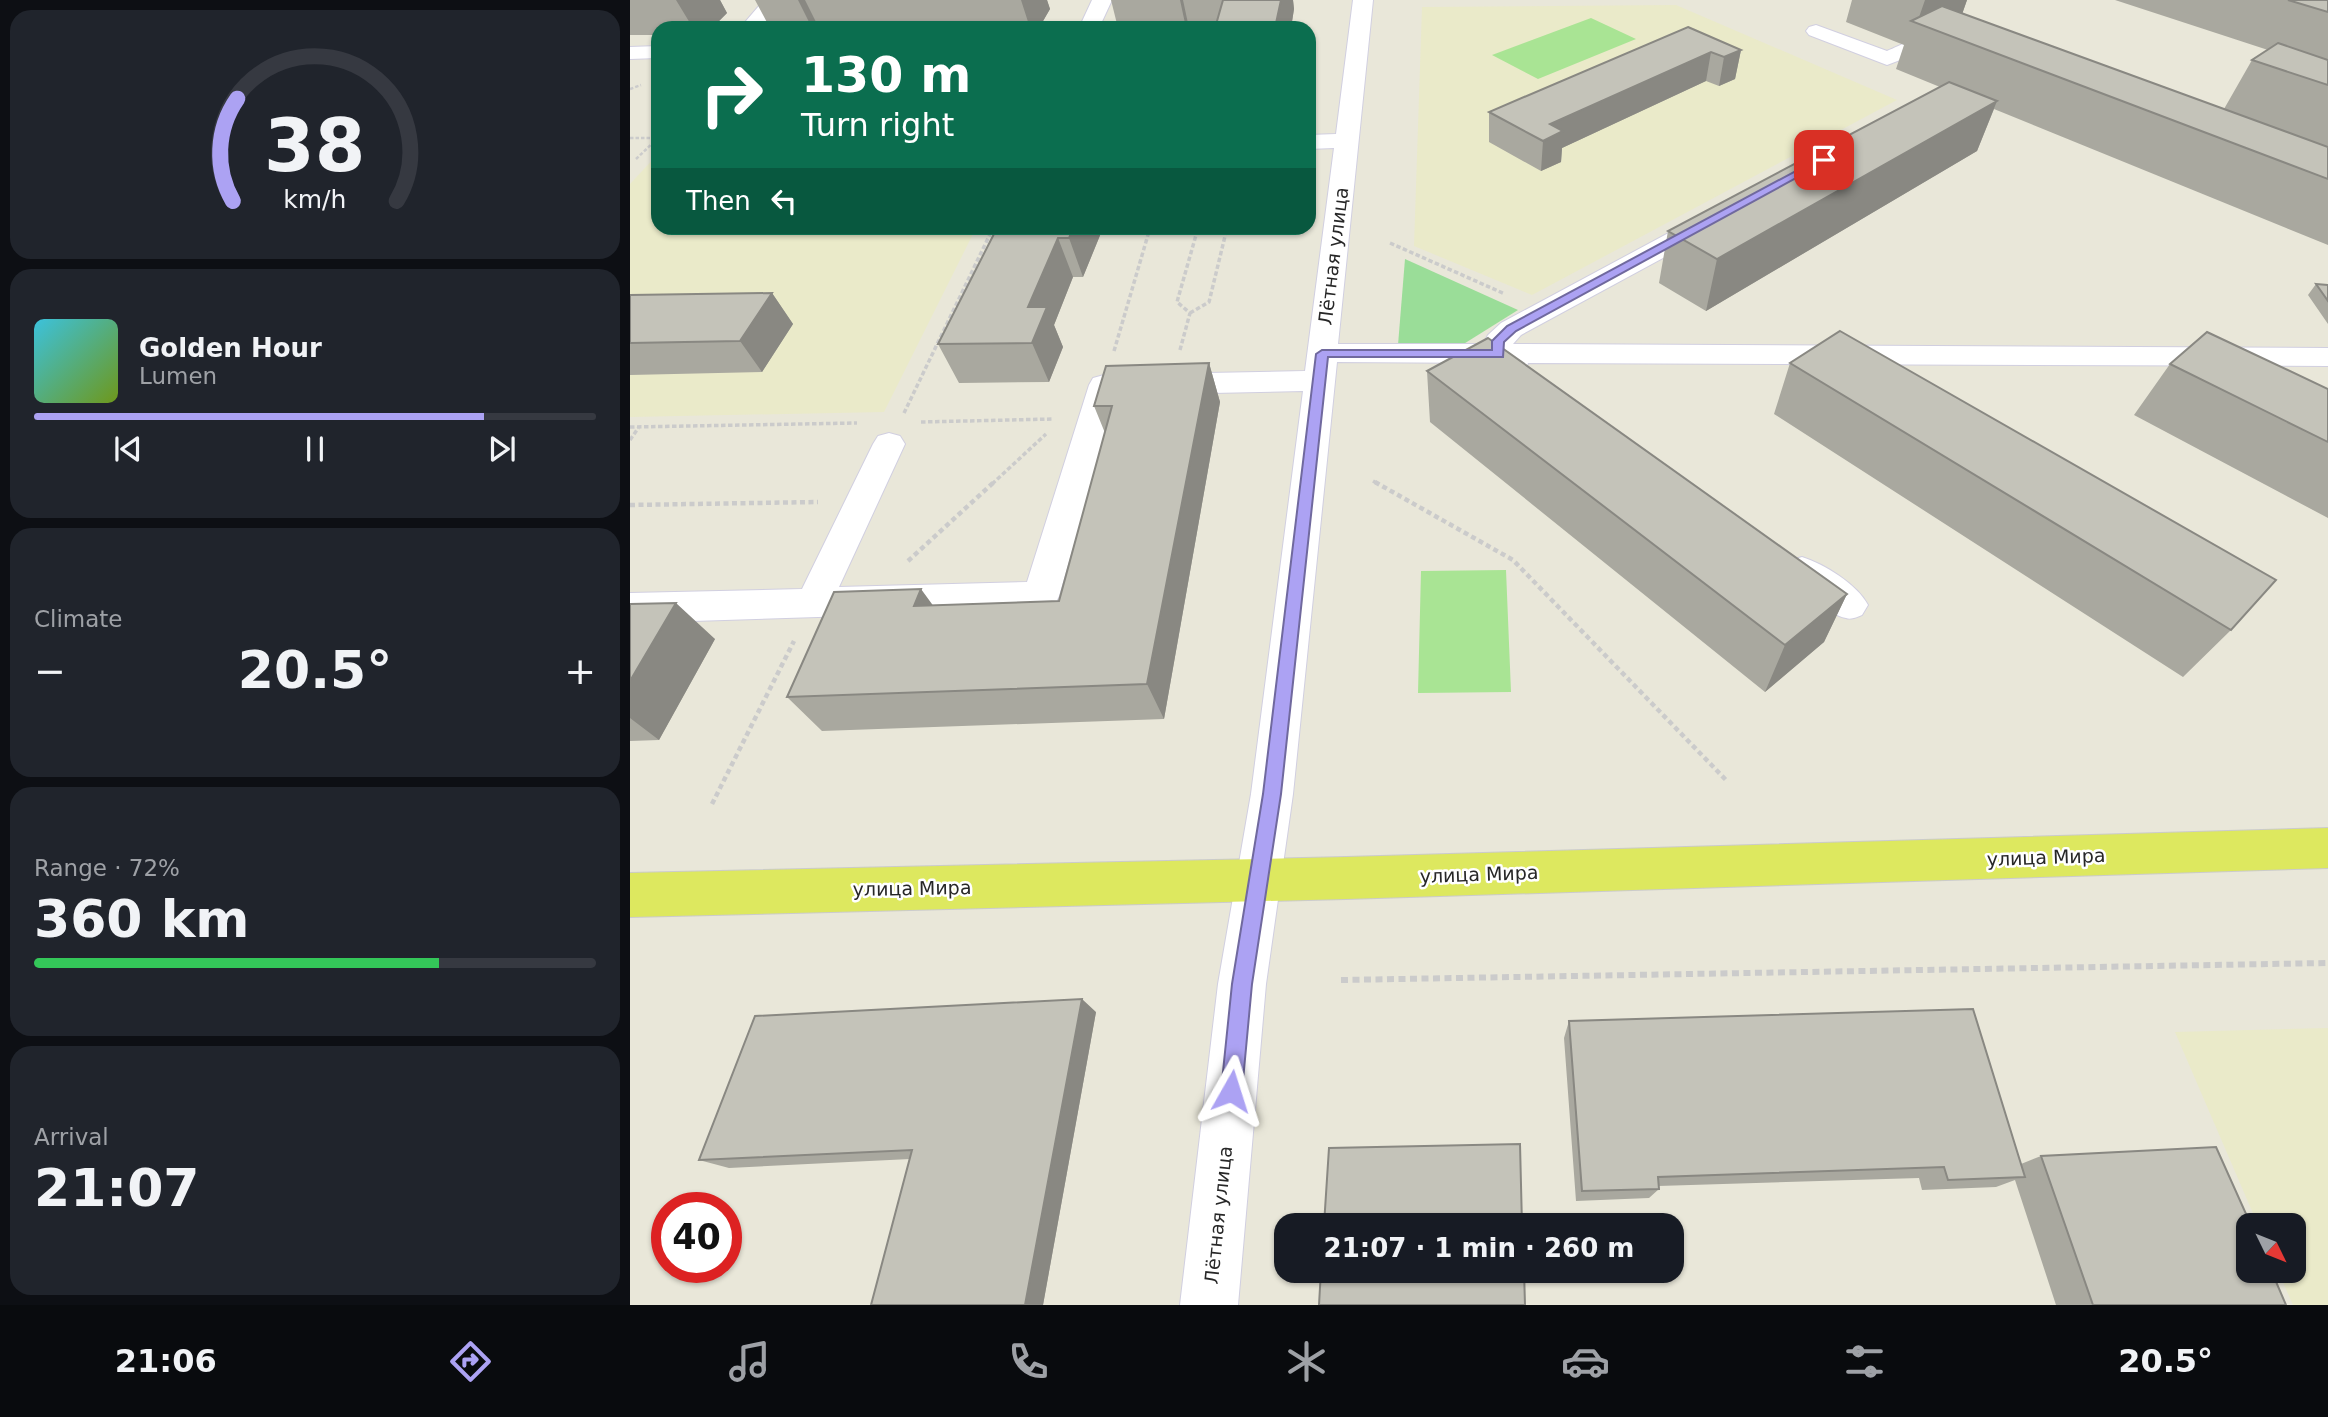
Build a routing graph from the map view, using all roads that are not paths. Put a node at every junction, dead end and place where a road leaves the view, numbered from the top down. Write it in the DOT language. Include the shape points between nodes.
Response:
graph roads {
  1 [pos="775,0"];
  2 [pos="1102,0"];
  3 [pos="1363,0"];
  4 [pos="756,21"];
  5 [pos="1092,21"];
  6 [pos="1816,31"];
  7 [pos="630,52"];
  8 [pos="651,52"];
  9 [pos="1976,54"];
  10 [pos="1347,141"];
  11 [pos="1316,142"];
  12 [pos="1737,207"];
  13 [pos="1499,354"];
  14 [pos="1842,355"];
  15 [pos="2170,356"];
  16 [pos="2328,357"];
  17 [pos="1321,367"];
  18 [pos="1533,378"];
  19 [pos="1889,383"];
  20 [pos="2231,386"];
  21 [pos="889,444"];
  22 [pos="1782,557"];
  23 [pos="813,603"];
  24 [pos="1849,606"];
  25 [pos="630,608"];
  26 [pos="2328,848"];
  27 [pos="1259,880"];
  28 [pos="630,895"];
  29 [pos="1209,1305"];
  1 -- 4 [label="street"];
  2 -- 5 [label="street"];
  3 -- 10 [label="street, Лётная улица"];
  6 -- 9 [label="street" via="1887,59 1937,39"];
  7 -- 8 [label="street"];
  10 -- 11 [label="street"];
  10 -- 17 [label="street, Лётная улица"];
  12 -- 13 [label="street" via="1511,329 1498,341"];
  13 -- 14 [label="street"];
  13 -- 17 [label="street"];
  13 -- 18 [label="street"];
  14 -- 15 [label="street"];
  14 -- 19 [label="street"];
  15 -- 16 [label="street"];
  15 -- 20 [label="street"];
  17 -- 23 [label="street" via="1171,384 1104,385 1041,596"];
  17 -- 27 [label="street, Лётная улица"];
  21 -- 23 [label="street"];
  22 -- 24 [label="street"];
  23 -- 25 [label="street"];
  26 -- 27 [label="main road, улица Мира"];
  27 -- 28 [label="main road, улица Мира"];
  27 -- 29 [label="street, Лётная улица" via="1242,984"];
}
